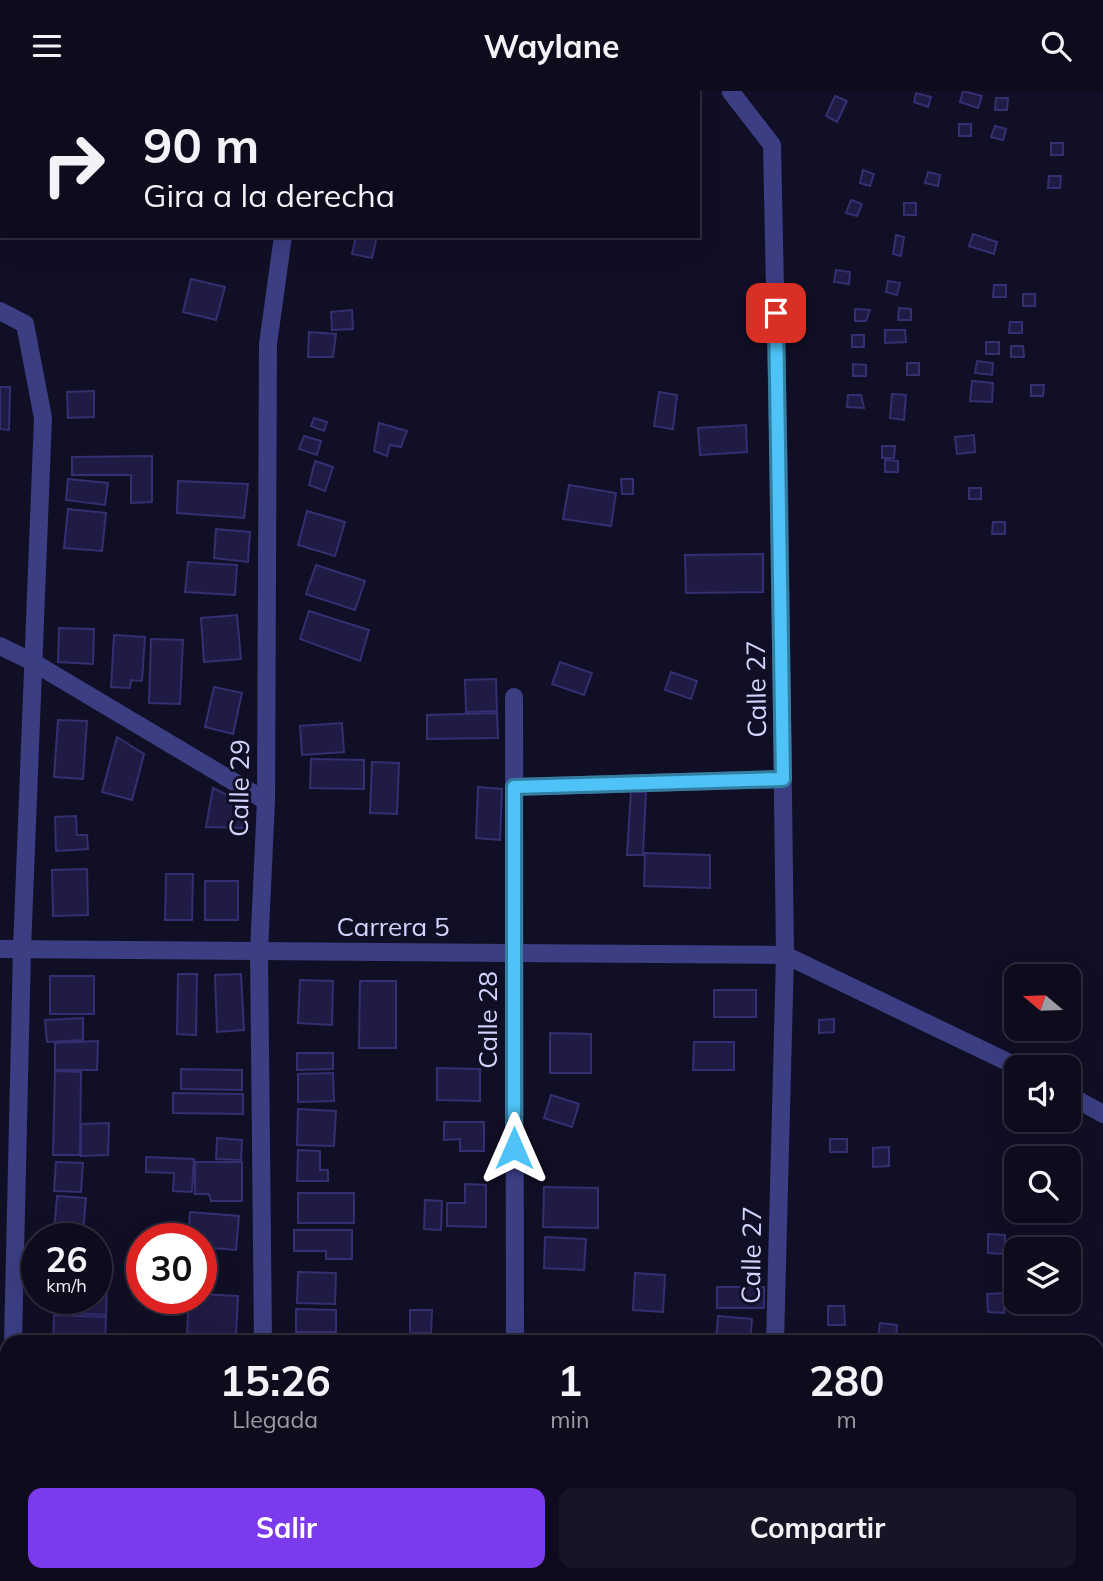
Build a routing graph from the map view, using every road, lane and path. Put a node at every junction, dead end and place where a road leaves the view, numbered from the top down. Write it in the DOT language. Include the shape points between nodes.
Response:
graph roads {
  1 [pos="730,91"];
  2 [pos="283,238"];
  3 [pos="0,311"];
  4 [pos="0,646"];
  5 [pos="31,661"];
  6 [pos="514,697"];
  7 [pos="783,779"];
  8 [pos="514,787"];
  9 [pos="266,801"];
  10 [pos="0,949"];
  11 [pos="22,949"];
  12 [pos="259,951"];
  13 [pos="513,953"];
  14 [pos="785,955"];
  15 [pos="1004,1060"];
  16 [pos="1081,1102"];
  17 [pos="1103,1114"];
  18 [pos="13,1335"];
  19 [pos="263,1335"];
  20 [pos="515,1335"];
  21 [pos="775,1335"];
  1 -- 7 [label="street, Calle 27" via="772,145"];
  2 -- 9 [label="street, Calle 29" via="268,344"];
  3 -- 5 [label="street" via="25,324 43,418"];
  4 -- 5 [label="street"];
  5 -- 9 [label="street"];
  5 -- 11 [label="street"];
  6 -- 8 [label="street, Calle 28"];
  7 -- 8 [label="street"];
  7 -- 14 [label="street, Calle 27"];
  8 -- 13 [label="street, Calle 28"];
  9 -- 12 [label="street, Calle 29"];
  10 -- 11 [label="street, Carrera 5"];
  11 -- 12 [label="street, Carrera 5"];
  11 -- 18 [label="street"];
  12 -- 13 [label="street, Carrera 5"];
  12 -- 19 [label="street, Calle 29"];
  13 -- 14 [label="street, Carrera 5"];
  13 -- 20 [label="street, Calle 28"];
  14 -- 15 [label="street"];
  14 -- 21 [label="street, Calle 27"];
  16 -- 17 [label="street"];
}
